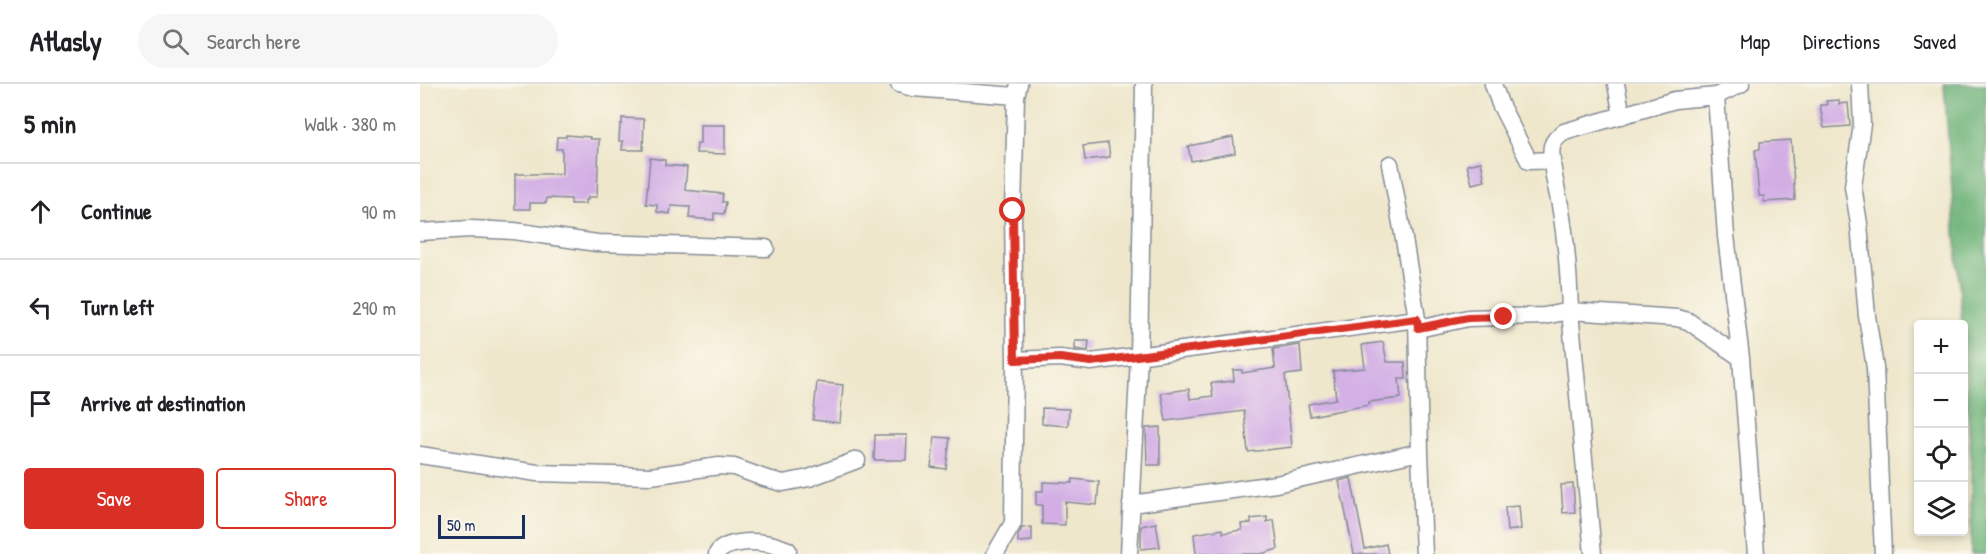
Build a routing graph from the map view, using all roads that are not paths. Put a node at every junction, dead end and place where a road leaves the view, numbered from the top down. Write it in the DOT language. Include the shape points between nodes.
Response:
graph roads {
  1 [pos="899,84"];
  2 [pos="1144,84"];
  3 [pos="1493,84"];
  4 [pos="1616,84"];
  5 [pos="1741,84"];
  6 [pos="1860,84"];
  7 [pos="1017,90"];
  8 [pos="1716,96"];
  9 [pos="1622,116"];
  10 [pos="1553,160"];
  11 [pos="1390,164"];
  12 [pos="420,232"];
  13 [pos="766,248"];
  14 [pos="1570,311"];
  15 [pos="1417,324"];
  16 [pos="1139,356"];
  17 [pos="1741,358"];
  18 [pos="1015,360"];
  19 [pos="1420,452"];
  20 [pos="420,455"];
  21 [pos="857,460"];
  22 [pos="1131,504"];
  23 [pos="788,550"];
  24 [pos="717,554"];
  25 [pos="995,554"];
  26 [pos="1129,554"];
  27 [pos="1424,554"];
  28 [pos="1593,554"];
  29 [pos="1756,554"];
  30 [pos="1883,554"];
  1 -- 7 [label="street" via="913,88"];
  2 -- 16 [label="street"];
  3 -- 10 [label="street" via="1529,161"];
  4 -- 9 [label="street"];
  5 -- 8 [label="street"];
  6 -- 30 [label="street" via="1862,124 1853,186 1875,368"];
  7 -- 18 [label="street" via="1013,211"];
  8 -- 9 [label="street" via="1675,100"];
  8 -- 17 [label="street" via="1726,236"];
  9 -- 10 [label="street" via="1564,132 1552,146"];
  10 -- 14 [label="street"];
  11 -- 15 [label="street"];
  12 -- 13 [label="street" via="471,229 597,243"];
  14 -- 15 [label="street"];
  14 -- 17 [label="street" via="1688,321"];
  14 -- 28 [label="street"];
  15 -- 16 [label="street"];
  15 -- 19 [label="street"];
  16 -- 18 [label="street" via="1091,362 1060,358"];
  16 -- 22 [label="street"];
  17 -- 29 [label="street"];
  18 -- 25 [label="street" via="1013,523"];
  19 -- 22 [label="street" via="1276,484"];
  19 -- 27 [label="street"];
  20 -- 21 [label="street" via="537,473 651,476 734,467 783,483"];
  22 -- 26 [label="street"];
  23 -- 24 [label="street" via="764,542 729,544"];
}
